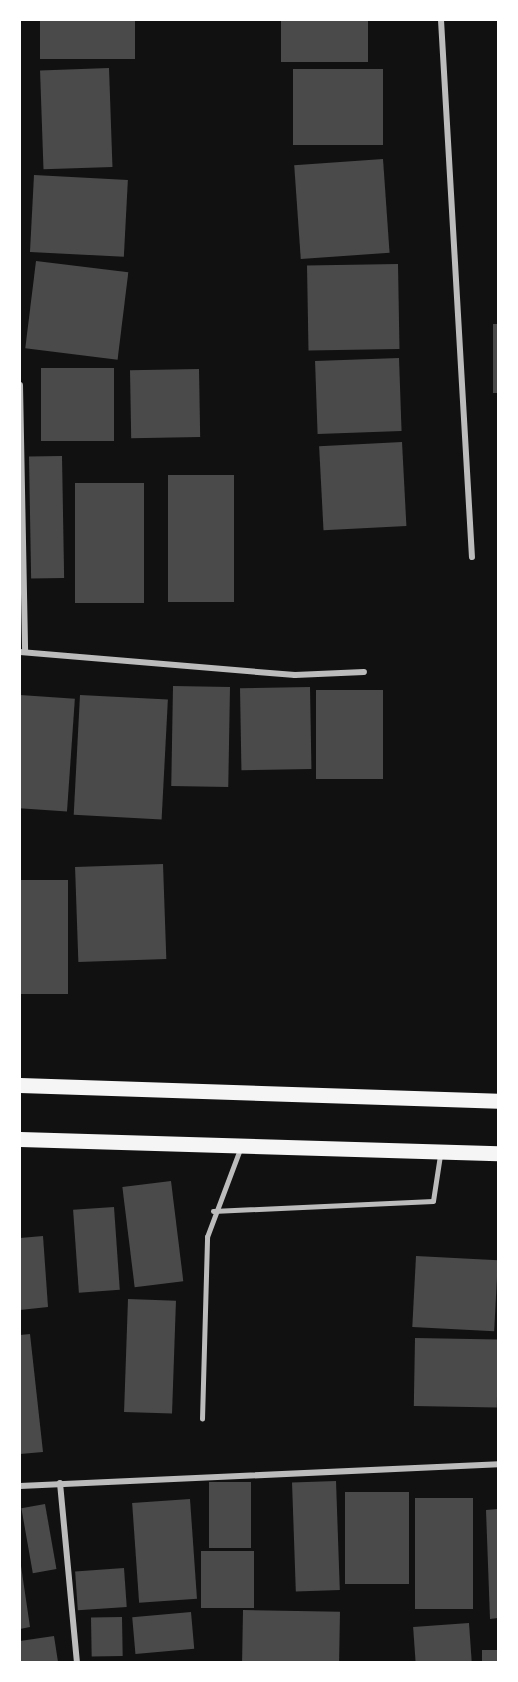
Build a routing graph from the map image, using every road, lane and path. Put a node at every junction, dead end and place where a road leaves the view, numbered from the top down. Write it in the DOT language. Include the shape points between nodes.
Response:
graph roads {
  1 [pos="441,20"];
  2 [pos="20,385"];
  3 [pos="472,557"];
  4 [pos="22,652"];
  5 [pos="364,672"];
  6 [pos="20,1085"];
  7 [pos="498,1101"];
  8 [pos="20,1139"];
  9 [pos="241,1147"];
  10 [pos="440,1152"];
  11 [pos="498,1154"];
  12 [pos="213,1211"];
  13 [pos="202,1419"];
  14 [pos="498,1464"];
  15 [pos="60,1483"];
  16 [pos="20,1486"];
  17 [pos="77,1662"];
  1 -- 3 [label="street"];
  2 -- 4 [label="street"];
  4 -- 5 [label="street" via="295,675"];
  6 -- 7 [label="main road"];
  8 -- 9 [label="main road"];
  9 -- 10 [label="main road"];
  9 -- 12 [label="lane"];
  10 -- 11 [label="main road"];
  10 -- 12 [label="lane" via="433,1201"];
  12 -- 13 [label="lane" via="207,1237"];
  14 -- 15 [label="street"];
  15 -- 16 [label="street"];
  15 -- 17 [label="street"];
}
